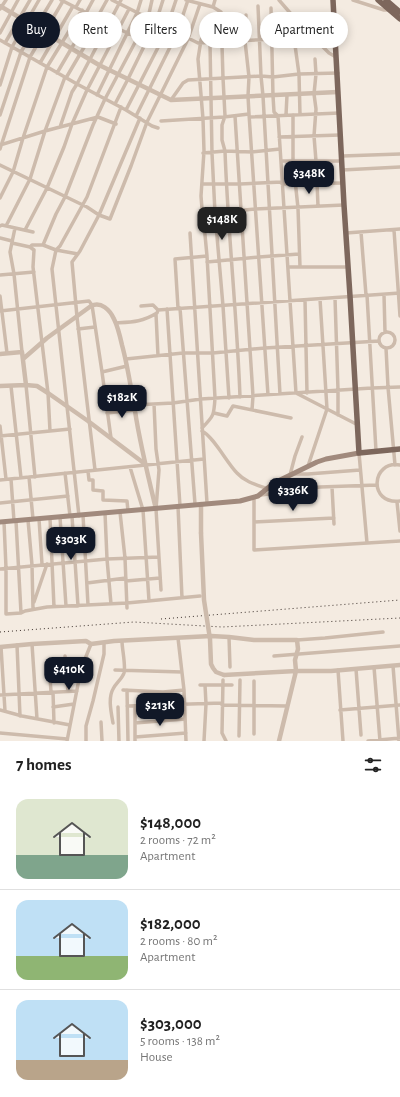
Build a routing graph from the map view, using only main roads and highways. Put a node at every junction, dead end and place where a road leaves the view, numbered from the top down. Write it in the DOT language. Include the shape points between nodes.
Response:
graph roads {
  1 [pos="333,0"];
  2 [pos="378,0"];
  3 [pos="386,0"];
  4 [pos="390,7"];
  5 [pos="399,13"];
  6 [pos="400,449"];
  7 [pos="359,452"];
  8 [pos="2,522"];
  1 -- 7 [label="main road"];
  2 -- 4 [label="main road"];
  3 -- 4 [label="main road"];
  4 -- 5 [label="main road"];
  6 -- 7 [label="main road"];
  7 -- 8 [label="main road" via="308,466 274,483 256,496 240,501"];
}
